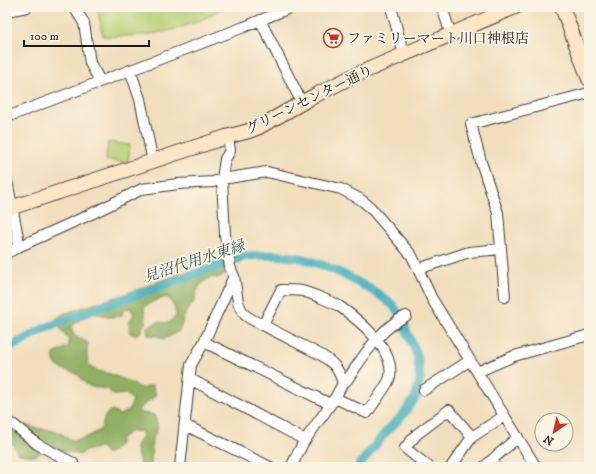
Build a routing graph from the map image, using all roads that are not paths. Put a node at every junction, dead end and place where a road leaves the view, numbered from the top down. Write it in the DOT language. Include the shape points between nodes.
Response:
graph roads {
  1 [pos="27,7"];
  2 [pos="74,7"];
  3 [pos="292,7"];
  4 [pos="391,7"];
  5 [pos="442,7"];
  6 [pos="515,7"];
  7 [pos="562,7"];
  8 [pos="7,11"];
  9 [pos="260,20"];
  10 [pos="451,35"];
  11 [pos="404,55"];
  12 [pos="130,70"];
  13 [pos="589,79"];
  14 [pos="100,81"];
  15 [pos="589,93"];
  16 [pos="302,103"];
  17 [pos="7,117"];
  18 [pos="226,137"];
  19 [pos="153,162"];
  20 [pos="222,179"];
  21 [pos="7,181"];
  22 [pos="10,208"];
  23 [pos="18,246"];
  24 [pos="501,249"];
  25 [pos="7,253"];
  26 [pos="418,269"];
  27 [pos="234,276"];
  28 [pos="505,297"];
  29 [pos="406,316"];
  30 [pos="263,325"];
  31 [pos="589,335"];
  32 [pos="376,338"];
  33 [pos="204,342"];
  34 [pos="469,361"];
  35 [pos="477,372"];
  36 [pos="190,379"];
  37 [pos="343,382"];
  38 [pos="424,390"];
  39 [pos="333,401"];
  40 [pos="504,416"];
  41 [pos="7,422"];
  42 [pos="185,425"];
  43 [pos="472,437"];
  44 [pos="518,437"];
  45 [pos="305,440"];
  46 [pos="72,467"];
  47 [pos="182,467"];
  48 [pos="270,467"];
  49 [pos="291,467"];
  50 [pos="429,467"];
  51 [pos="451,467"];
  52 [pos="484,467"];
  53 [pos="536,467"];
  1 -- 8 [label="street"];
  2 -- 14 [label="street" via="84,23 90,63"];
  3 -- 9 [label="street"];
  4 -- 11 [label="street"];
  5 -- 10 [label="street"];
  6 -- 10 [label="main road, グリーンセンター通り"];
  7 -- 13 [label="main road"];
  9 -- 12 [label="street"];
  9 -- 16 [label="street"];
  10 -- 11 [label="main road, グリーンセンター通り"];
  11 -- 16 [label="main road, グリーンセンター通り" via="351,77"];
  12 -- 14 [label="street"];
  12 -- 19 [label="street" via="140,99"];
  14 -- 17 [label="street"];
  15 -- 24 [label="street" via="471,124 498,213"];
  16 -- 18 [label="main road, グリーンセンター通り" via="254,129"];
  18 -- 19 [label="main road, グリーンセンター通り"];
  18 -- 20 [label="street" via="230,151"];
  19 -- 22 [label="main road, グリーンセンター通り"];
  20 -- 23 [label="street" via="142,189"];
  20 -- 26 [label="street" via="267,172 341,189 360,198 370,207 412,256"];
  20 -- 27 [label="street" via="225,235"];
  21 -- 22 [label="street"];
  22 -- 23 [label="street"];
  23 -- 25 [label="street"];
  24 -- 26 [label="street" via="469,252"];
  24 -- 28 [label="street"];
  26 -- 34 [label="street" via="432,299"];
  27 -- 30 [label="street" via="241,309 245,315"];
  27 -- 33 [label="street"];
  29 -- 32 [label="street"];
  30 -- 32 [label="street" via="281,290 302,291 337,305"];
  30 -- 37 [label="street" via="331,361 338,368"];
  31 -- 35 [label="street" via="514,356"];
  32 -- 37 [label="street"];
  32 -- 39 [label="street" via="385,351 390,378 368,412"];
  33 -- 36 [label="street" via="191,365"];
  33 -- 39 [label="street"];
  34 -- 35 [label="street"];
  34 -- 38 [label="street"];
  35 -- 40 [label="street"];
  36 -- 42 [label="street"];
  36 -- 45 [label="street"];
  37 -- 39 [label="street"];
  39 -- 45 [label="street"];
  40 -- 43 [label="street"];
  40 -- 44 [label="street"];
  41 -- 46 [label="street" via="37,444 73,463"];
  42 -- 47 [label="street"];
  42 -- 48 [label="street"];
  43 -- 50 [label="street" via="448,410 417,434 405,448"];
  43 -- 51 [label="street"];
  44 -- 52 [label="street"];
  44 -- 53 [label="street"];
  45 -- 49 [label="street"];
}
